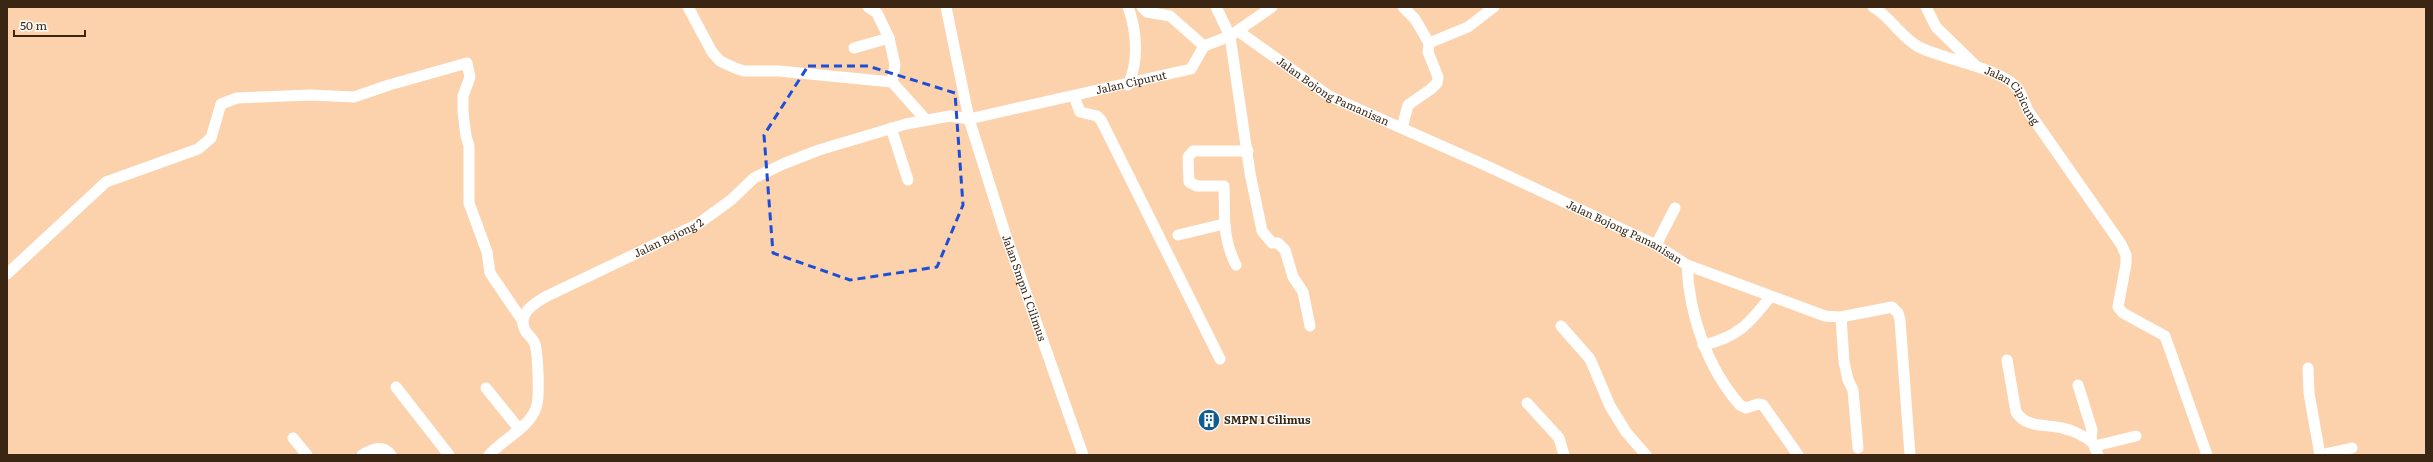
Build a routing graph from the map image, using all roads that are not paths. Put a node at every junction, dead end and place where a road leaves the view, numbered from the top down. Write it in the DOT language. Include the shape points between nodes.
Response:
graph roads {
  1 [pos="688,7"];
  2 [pos="868,7"];
  3 [pos="946,7"];
  4 [pos="1128,7"];
  5 [pos="1142,7"];
  6 [pos="1216,7"];
  7 [pos="1403,7"];
  8 [pos="1494,7"];
  9 [pos="1873,7"];
  10 [pos="1926,7"];
  11 [pos="1269,8"];
  12 [pos="1234,34"];
  13 [pos="889,38"];
  14 [pos="1430,43"];
  15 [pos="1204,46"];
  16 [pos="854,48"];
  17 [pos="1973,63"];
  18 [pos="892,82"];
  19 [pos="1128,84"];
  20 [pos="1074,96"];
  21 [pos="969,119"];
  22 [pos="926,120"];
  23 [pos="891,128"];
  24 [pos="1402,128"];
  25 [pos="1248,151"];
  26 [pos="908,180"];
  27 [pos="1675,208"];
  28 [pos="1224,224"];
  29 [pos="1178,235"];
  30 [pos="1656,245"];
  31 [pos="1687,264"];
  32 [pos="1236,265"];
  33 [pos="7,274"];
  34 [pos="1770,297"];
  35 [pos="1841,317"];
  36 [pos="522,320"];
  37 [pos="1310,326"];
  38 [pos="1561,326"];
  39 [pos="1703,345"];
  40 [pos="1220,359"];
  41 [pos="2007,360"];
  42 [pos="2308,368"];
  43 [pos="2078,385"];
  44 [pos="396,387"];
  45 [pos="486,388"];
  46 [pos="1527,403"];
  47 [pos="519,429"];
  48 [pos="2136,436"];
  49 [pos="293,438"];
  50 [pos="2094,447"];
  51 [pos="1858,448"];
  52 [pos="2352,448"];
  53 [pos="307,455"];
  54 [pos="362,455"];
  55 [pos="391,455"];
  56 [pos="449,455"];
  57 [pos="489,455"];
  58 [pos="1083,455"];
  59 [pos="1564,455"];
  60 [pos="1646,455"];
  61 [pos="1798,455"];
  62 [pos="1910,455"];
  63 [pos="2207,455"];
  64 [pos="2320,455"];
  1 -- 18 [label="street" via="712,52 720,61 735,68 744,71 780,71"];
  2 -- 13 [label="street" via="877,13"];
  3 -- 21 [label="street, Jalan Smpn 1 Cilimus"];
  4 -- 19 [label="street" via="1136,36 1135,72"];
  5 -- 15 [label="street" via="1147,12 1170,16"];
  6 -- 12 [label="street"];
  7 -- 14 [label="street" via="1415,19"];
  8 -- 14 [label="street" via="1468,27"];
  9 -- 17 [label="street, Jalan Cipicung" via="1884,13 1918,47"];
  10 -- 17 [label="street" via="1936,27"];
  11 -- 12 [label="street"];
  12 -- 15 [label="street"];
  12 -- 24 [label="street, Jalan Bojong Pamanisan" via="1329,96"];
  12 -- 25 [label="street"];
  13 -- 16 [label="street"];
  13 -- 18 [label="street" via="894,65"];
  14 -- 24 [label="street" via="1428,52 1438,77 1437,84 1408,105"];
  15 -- 19 [label="street, Jalan Cipurut" via="1191,69"];
  17 -- 63 [label="street, Jalan Cipicung" via="2009,81 2017,88 2032,117 2112,230 2126,255 2119,310 2164,336"];
  18 -- 22 [label="street"];
  19 -- 20 [label="street, Jalan Cipurut"];
  20 -- 21 [label="street, Jalan Cipurut"];
  20 -- 40 [label="street" via="1080,112 1097,116 1101,120"];
  21 -- 22 [label="street, Jalan Bojong 2" via="950,116"];
  21 -- 58 [label="street, Jalan Smpn 1 Cilimus"];
  22 -- 23 [label="street, Jalan Bojong 2"];
  23 -- 26 [label="street"];
  23 -- 36 [label="street, Jalan Bojong 2" via="819,150 754,178 731,200 693,226 545,297 531,306"];
  24 -- 30 [label="street, Jalan Bojong Pamanisan"];
  25 -- 28 [label="street" via="1192,151 1188,156 1189,182 1197,186 1224,186"];
  25 -- 37 [label="street" via="1262,231 1272,243 1278,243 1285,250 1293,277 1303,292"];
  27 -- 30 [label="street"];
  28 -- 29 [label="street"];
  28 -- 32 [label="street" via="1227,248"];
  30 -- 31 [label="street, Jalan Bojong Pamanisan"];
  31 -- 34 [label="street, Jalan Bojong Pamanisan"];
  31 -- 39 [label="street" via="1688,282"];
  33 -- 36 [label="street" via="106,182 198,149 211,138 222,104 237,98 311,95 354,97 388,84 468,63 470,77 463,96 463,112 469,146 469,203 488,252 490,273"];
  34 -- 35 [label="street, Jalan Bojong Pamanisan" via="1824,316"];
  34 -- 39 [label="street" via="1747,326 1718,342"];
  35 -- 51 [label="street" via="1844,362 1853,390"];
  35 -- 62 [label="street, Jalan Bojong Pamanisan" via="1888,307 1898,314"];
  36 -- 47 [label="street" via="523,327 535,345 538,395 534,412"];
  38 -- 60 [label="street" via="1590,359 1610,406 1626,432"];
  39 -- 61 [label="street" via="1733,397 1743,408 1763,405"];
  41 -- 50 [label="street" via="2019,417 2026,422 2069,430"];
  42 -- 64 [label="street" via="2309,393"];
  43 -- 50 [label="street" via="2092,430"];
  44 -- 56 [label="street"];
  45 -- 47 [label="street"];
  46 -- 59 [label="street" via="1559,438"];
  47 -- 57 [label="street"];
  48 -- 50 [label="street"];
  49 -- 53 [label="street"];
  52 -- 64 [label="street"];
  54 -- 55 [label="street" via="379,448 387,450"];
}
